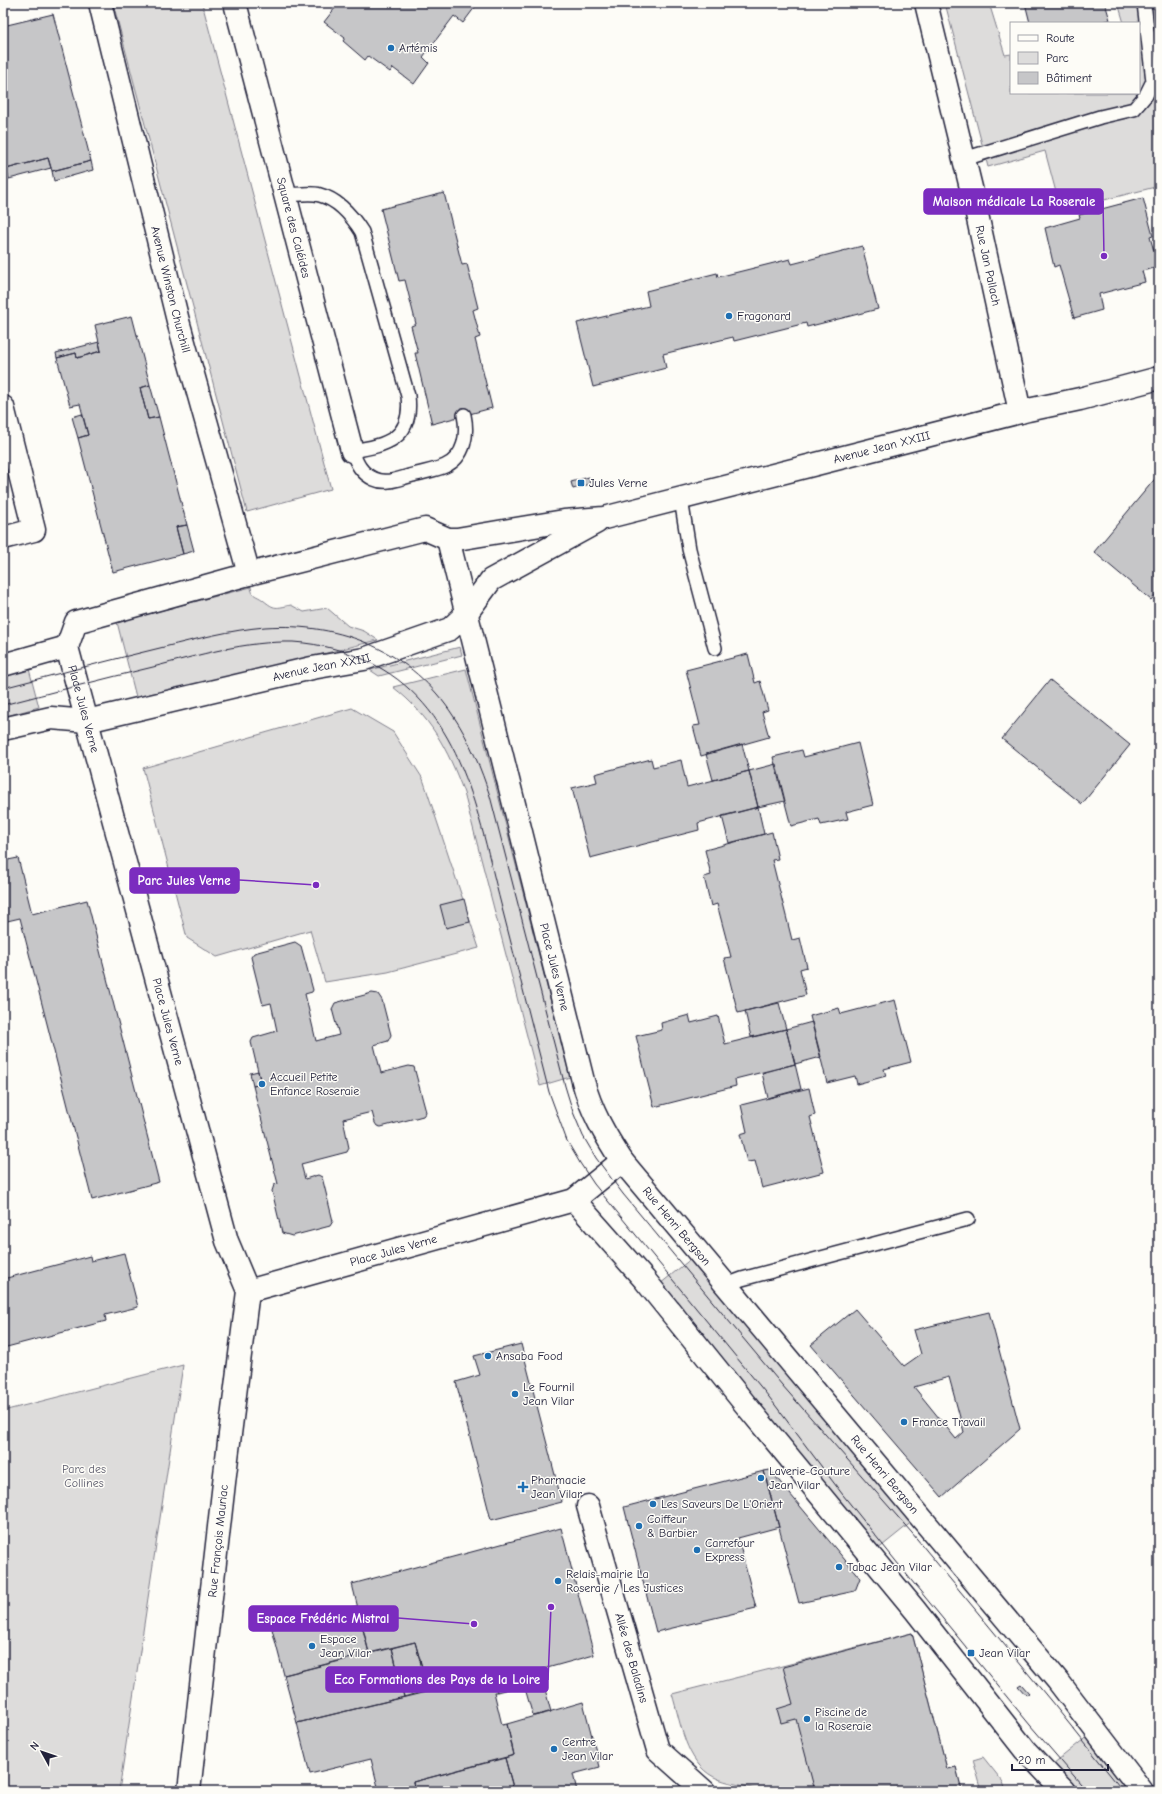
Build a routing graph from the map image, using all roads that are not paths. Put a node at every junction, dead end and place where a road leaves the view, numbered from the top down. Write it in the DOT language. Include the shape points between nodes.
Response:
graph roads {
  1 [pos="100,3"];
  2 [pos="235,3"];
  3 [pos="926,3"];
  4 [pos="1144,3"];
  5 [pos="964,159"];
  6 [pos="285,196"];
  7 [pos="1159,378"];
  8 [pos="3,407"];
  9 [pos="1020,412"];
  10 [pos="464,416"];
  11 [pos="352,451"];
  12 [pos="681,498"];
  13 [pos="604,518"];
  14 [pos="3,538"];
  15 [pos="448,539"];
  16 [pos="249,574"];
  17 [pos="466,614"];
  18 [pos="67,647"];
  19 [pos="715,648"];
  20 [pos="3,665"];
  21 [pos="87,721"];
  22 [pos="3,729"];
  23 [pos="622,1161"];
  24 [pos="574,1200"];
  25 [pos="968,1219"];
  26 [pos="726,1285"];
  27 [pos="248,1291"];
  28 [pos="588,1506"];
  29 [pos="190,1791"];
  30 [pos="704,1791"];
  31 [pos="1064,1791"];
  32 [pos="1142,1791"];
  1 -- 16 [label="street, Avenue Winston Churchill" via="178,322"];
  2 -- 6 [label="street, Square des Caléides"];
  3 -- 5 [label="street, Rue Jan Pallach"];
  4 -- 5 [label="lane" via="1153,81 1146,95 1134,109"];
  5 -- 9 [label="street, Rue Jan Pallach"];
  6 -- 11 [label="street, Square des Caléides"];
  6 -- 11 [label="lane" via="319,195 332,200 345,209 362,232 408,396 410,408 407,420 396,436 385,444"];
  7 -- 9 [label="street, Avenue Jean XXIII"];
  8 -- 14 [label="street" via="34,530"];
  9 -- 12 [label="street, Avenue Jean XXIII"];
  10 -- 11 [label="lane" via="466,436 463,447 456,458 446,466 386,482 364,473"];
  12 -- 13 [label="street, Avenue Jean XXIII"];
  12 -- 19 [label="lane" via="689,549"];
  13 -- 15 [label="street, Avenue Jean XXIII" via="564,521"];
  13 -- 17 [label="street, Avenue Jean XXIII" via="491,580"];
  15 -- 16 [label="street" via="426,529"];
  15 -- 17 [label="street, Place Jules Verne"];
  16 -- 18 [label="street" via="76,622"];
  17 -- 21 [label="street, Avenue Jean XXIII" via="450,629 364,659 312,668"];
  17 -- 23 [label="street, Place Jules Verne" via="588,1102"];
  18 -- 20 [label="street"];
  18 -- 21 [label="street, Place Jules Verne"];
  21 -- 22 [label="street, Avenue Jean XXIII" via="51,718"];
  21 -- 27 [label="street, Place Jules Verne" via="227,1241"];
  23 -- 24 [label="street, Place Jules Verne"];
  23 -- 26 [label="street, Rue Henri Bergson"];
  24 -- 27 [label="street, Place Jules Verne"];
  24 -- 31 [label="street" via="644,1279 915,1610 1025,1750"];
  25 -- 26 [label="lane"];
  26 -- 32 [label="street, Rue Henri Bergson" via="1058,1681"];
  27 -- 29 [label="street, Rue François Mauriac"];
  28 -- 30 [label="street, Allée des Baladins" via="658,1750"];
}
